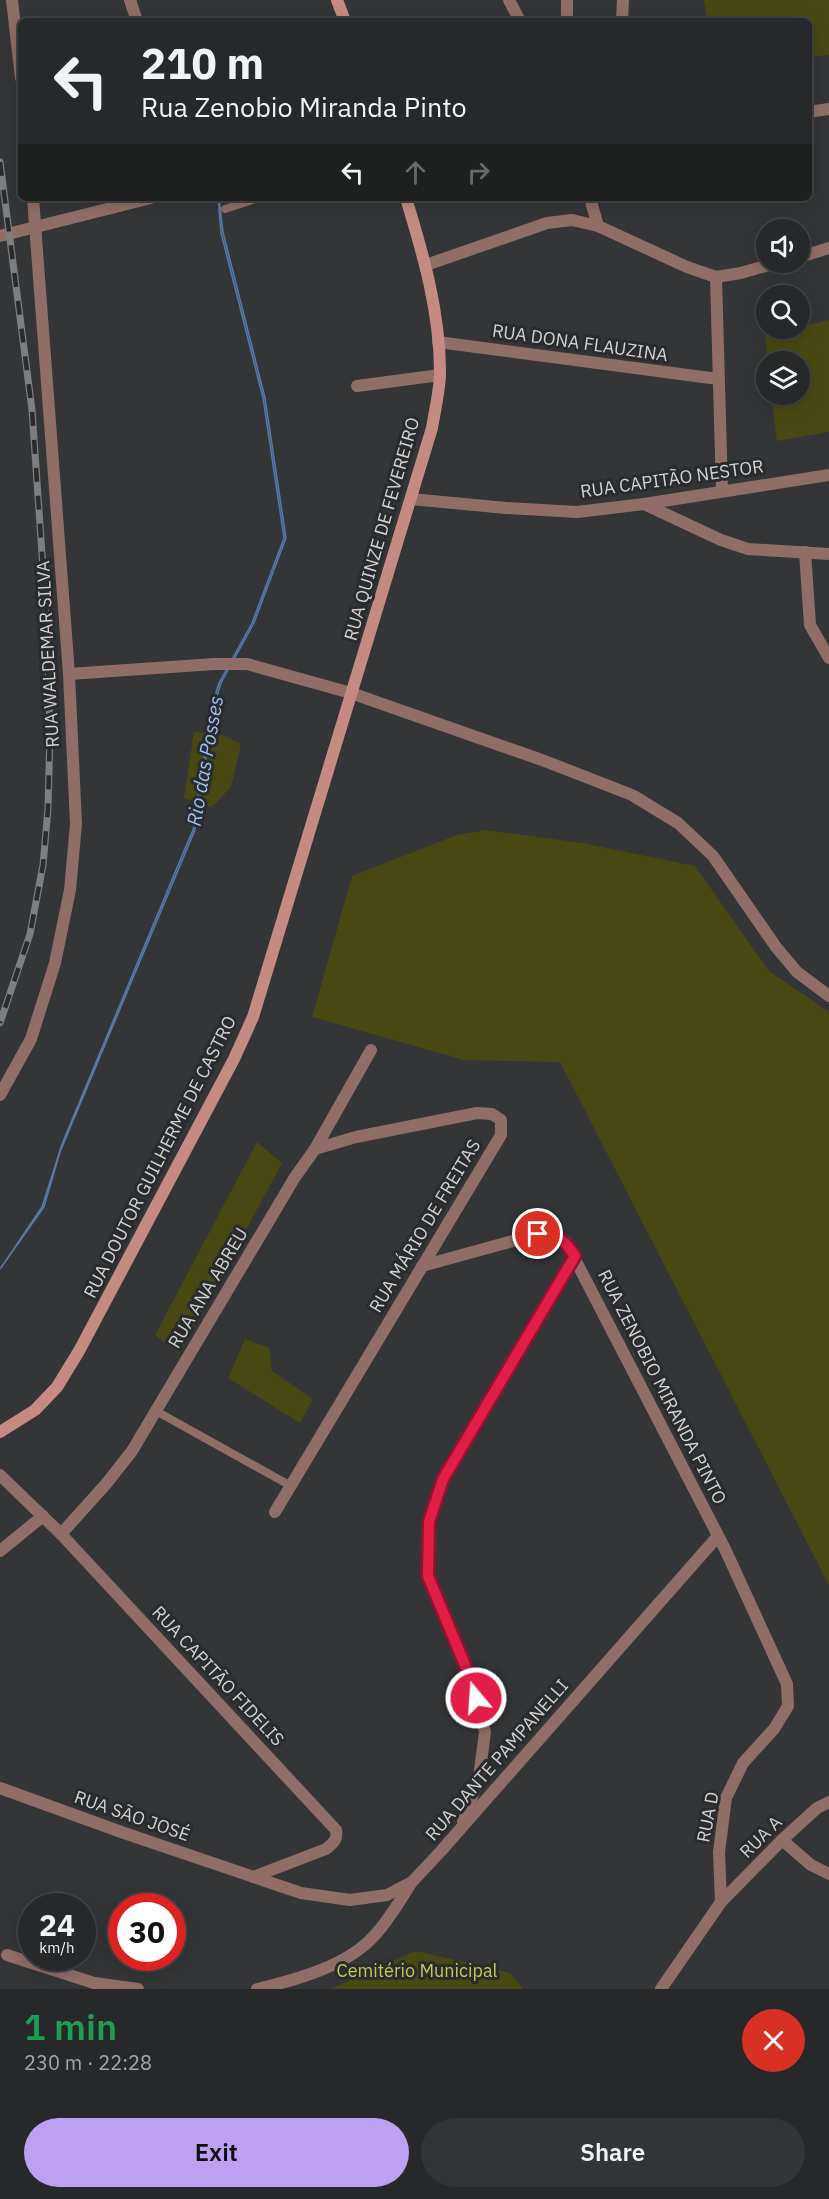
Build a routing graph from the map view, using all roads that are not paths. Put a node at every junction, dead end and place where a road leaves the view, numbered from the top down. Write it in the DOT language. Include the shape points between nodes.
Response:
graph roads {
  1 [pos="12,0"];
  2 [pos="130,0"];
  3 [pos="337,0"];
  4 [pos="509,0"];
  5 [pos="567,0"];
  6 [pos="623,0"];
  7 [pos="136,18"];
  8 [pos="344,18"];
  9 [pos="518,18"];
  10 [pos="567,18"];
  11 [pos="622,18"];
  12 [pos="18,52"];
  13 [pos="829,108"];
  14 [pos="812,111"];
  15 [pos="33,201"];
  16 [pos="139,201"];
  17 [pos="249,201"];
  18 [pos="407,201"];
  19 [pos="591,201"];
  20 [pos="225,209"];
  21 [pos="36,226"];
  22 [pos="598,226"];
  23 [pos="0,236"];
  24 [pos="829,248"];
  25 [pos="810,254"];
  26 [pos="426,265"];
  27 [pos="756,269"];
  28 [pos="716,276"];
  29 [pos="438,342"];
  30 [pos="440,375"];
  31 [pos="718,379"];
  32 [pos="357,386"];
  33 [pos="829,475"];
  34 [pos="722,491"];
  35 [pos="411,499"];
  36 [pos="644,504"];
  37 [pos="805,552"];
  38 [pos="829,554"];
  39 [pos="829,658"];
  40 [pos="69,674"];
  41 [pos="351,693"];
  42 [pos="829,996"];
  43 [pos="371,1050"];
  44 [pos="0,1095"];
  45 [pos="315,1149"];
  46 [pos="575,1256"];
  47 [pos="422,1266"];
  48 [pos="156,1411"];
  49 [pos="0,1432"];
  50 [pos="0,1475"];
  51 [pos="291,1486"];
  52 [pos="275,1512"];
  53 [pos="43,1516"];
  54 [pos="61,1534"];
  55 [pos="718,1536"];
  56 [pos="0,1551"];
  57 [pos="787,1684"];
  58 [pos="0,1788"];
  59 [pos="829,1802"];
  60 [pos="461,1827"];
  61 [pos="782,1840"];
  62 [pos="829,1874"];
  63 [pos="252,1877"];
  64 [pos="412,1882"];
  65 [pos="721,1902"];
  66 [pos="7,1955"];
  67 [pos="138,1989"];
  68 [pos="257,1989"];
  69 [pos="661,1989"];
  1 -- 12 [label="street"];
  2 -- 7 [label="street"];
  3 -- 8 [label="main road"];
  4 -- 9 [label="street"];
  5 -- 10 [label="street"];
  6 -- 11 [label="street"];
  13 -- 14 [label="street"];
  15 -- 21 [label="street, RUA WALDEMAR SILVA"];
  16 -- 21 [label="street"];
  17 -- 20 [label="lane"];
  18 -- 26 [label="main road, RUA QUINZE DE FEVEREIRO"];
  19 -- 22 [label="street"];
  21 -- 23 [label="street"];
  21 -- 40 [label="street, RUA WALDEMAR SILVA"];
  22 -- 26 [label="street" via="572,220 548,224"];
  22 -- 28 [label="street" via="687,267"];
  24 -- 25 [label="street"];
  26 -- 29 [label="main road, RUA QUINZE DE FEVEREIRO"];
  27 -- 28 [label="street"];
  28 -- 31 [label="street"];
  29 -- 30 [label="main road, RUA QUINZE DE FEVEREIRO"];
  29 -- 31 [label="street, RUA DONA FLAUZINA"];
  30 -- 32 [label="street"];
  30 -- 35 [label="main road, RUA QUINZE DE FEVEREIRO" via="432,428"];
  31 -- 34 [label="street"];
  33 -- 34 [label="street, RUA CAPITÃO NESTOR"];
  34 -- 36 [label="street, RUA CAPITÃO NESTOR"];
  35 -- 36 [label="street, RUA CAPITÃO NESTOR" via="577,512"];
  35 -- 41 [label="main road, RUA QUINZE DE FEVEREIRO"];
  36 -- 37 [label="street" via="748,549"];
  37 -- 38 [label="street"];
  37 -- 39 [label="street" via="810,625"];
  40 -- 41 [label="street" via="246,664"];
  40 -- 44 [label="street, RUA WALDEMAR SILVA" via="76,824 70,890 56,963 31,1039"];
  41 -- 42 [label="street" via="632,795 678,823 713,856 796,972"];
  41 -- 49 [label="main road, RUA DOUTOR GUILHERME DE CASTRO" via="253,1017 234,1059 57,1388 35,1410"];
  43 -- 45 [label="street, RUA ANA ABREU"];
  45 -- 47 [label="street, RUA MÁRIO DE FREITAS" via="477,1113 492,1114 501,1120 501,1135"];
  45 -- 48 [label="street, RUA ANA ABREU"];
  46 -- 47 [label="street, RUA ZENOBIO MIRANDA PINTO" via="566,1242 538,1234"];
  46 -- 55 [label="street, RUA ZENOBIO MIRANDA PINTO"];
  46 -- 60 [label="street" via="443,1479 429,1522 428,1576 472,1682 485,1732 479,1778"];
  47 -- 51 [label="street, RUA MÁRIO DE FREITAS"];
  48 -- 51 [label="lane"];
  48 -- 54 [label="street, RUA ANA ABREU" via="106,1485"];
  50 -- 53 [label="street, RUA CAPITÃO FIDELIS"];
  51 -- 52 [label="street, RUA MÁRIO DE FREITAS"];
  53 -- 54 [label="street, RUA CAPITÃO FIDELIS"];
  53 -- 56 [label="street"];
  54 -- 63 [label="street, RUA CAPITÃO FIDELIS" via="336,1830 335,1842 326,1849"];
  55 -- 57 [label="street, RUA ZENOBIO MIRANDA PINTO"];
  55 -- 60 [label="street, RUA DANTE PAMPANELLI"];
  57 -- 65 [label="street, RUA D" via="788,1706 774,1729 743,1763 726,1798 719,1852"];
  58 -- 63 [label="street, RUA SÃO JOSÉ"];
  59 -- 61 [label="street, RUA A"];
  60 -- 64 [label="street, RUA DANTE PAMPANELLI"];
  61 -- 62 [label="street" via="811,1865"];
  61 -- 65 [label="street, RUA A"];
  63 -- 64 [label="street, RUA DANTE PAMPANELLI" via="301,1893 350,1900 387,1894"];
  64 -- 68 [label="street" via="373,1938 339,1962 288,1982"];
  65 -- 69 [label="street, RUA A"];
  66 -- 67 [label="street" via="94,1983"];
}
